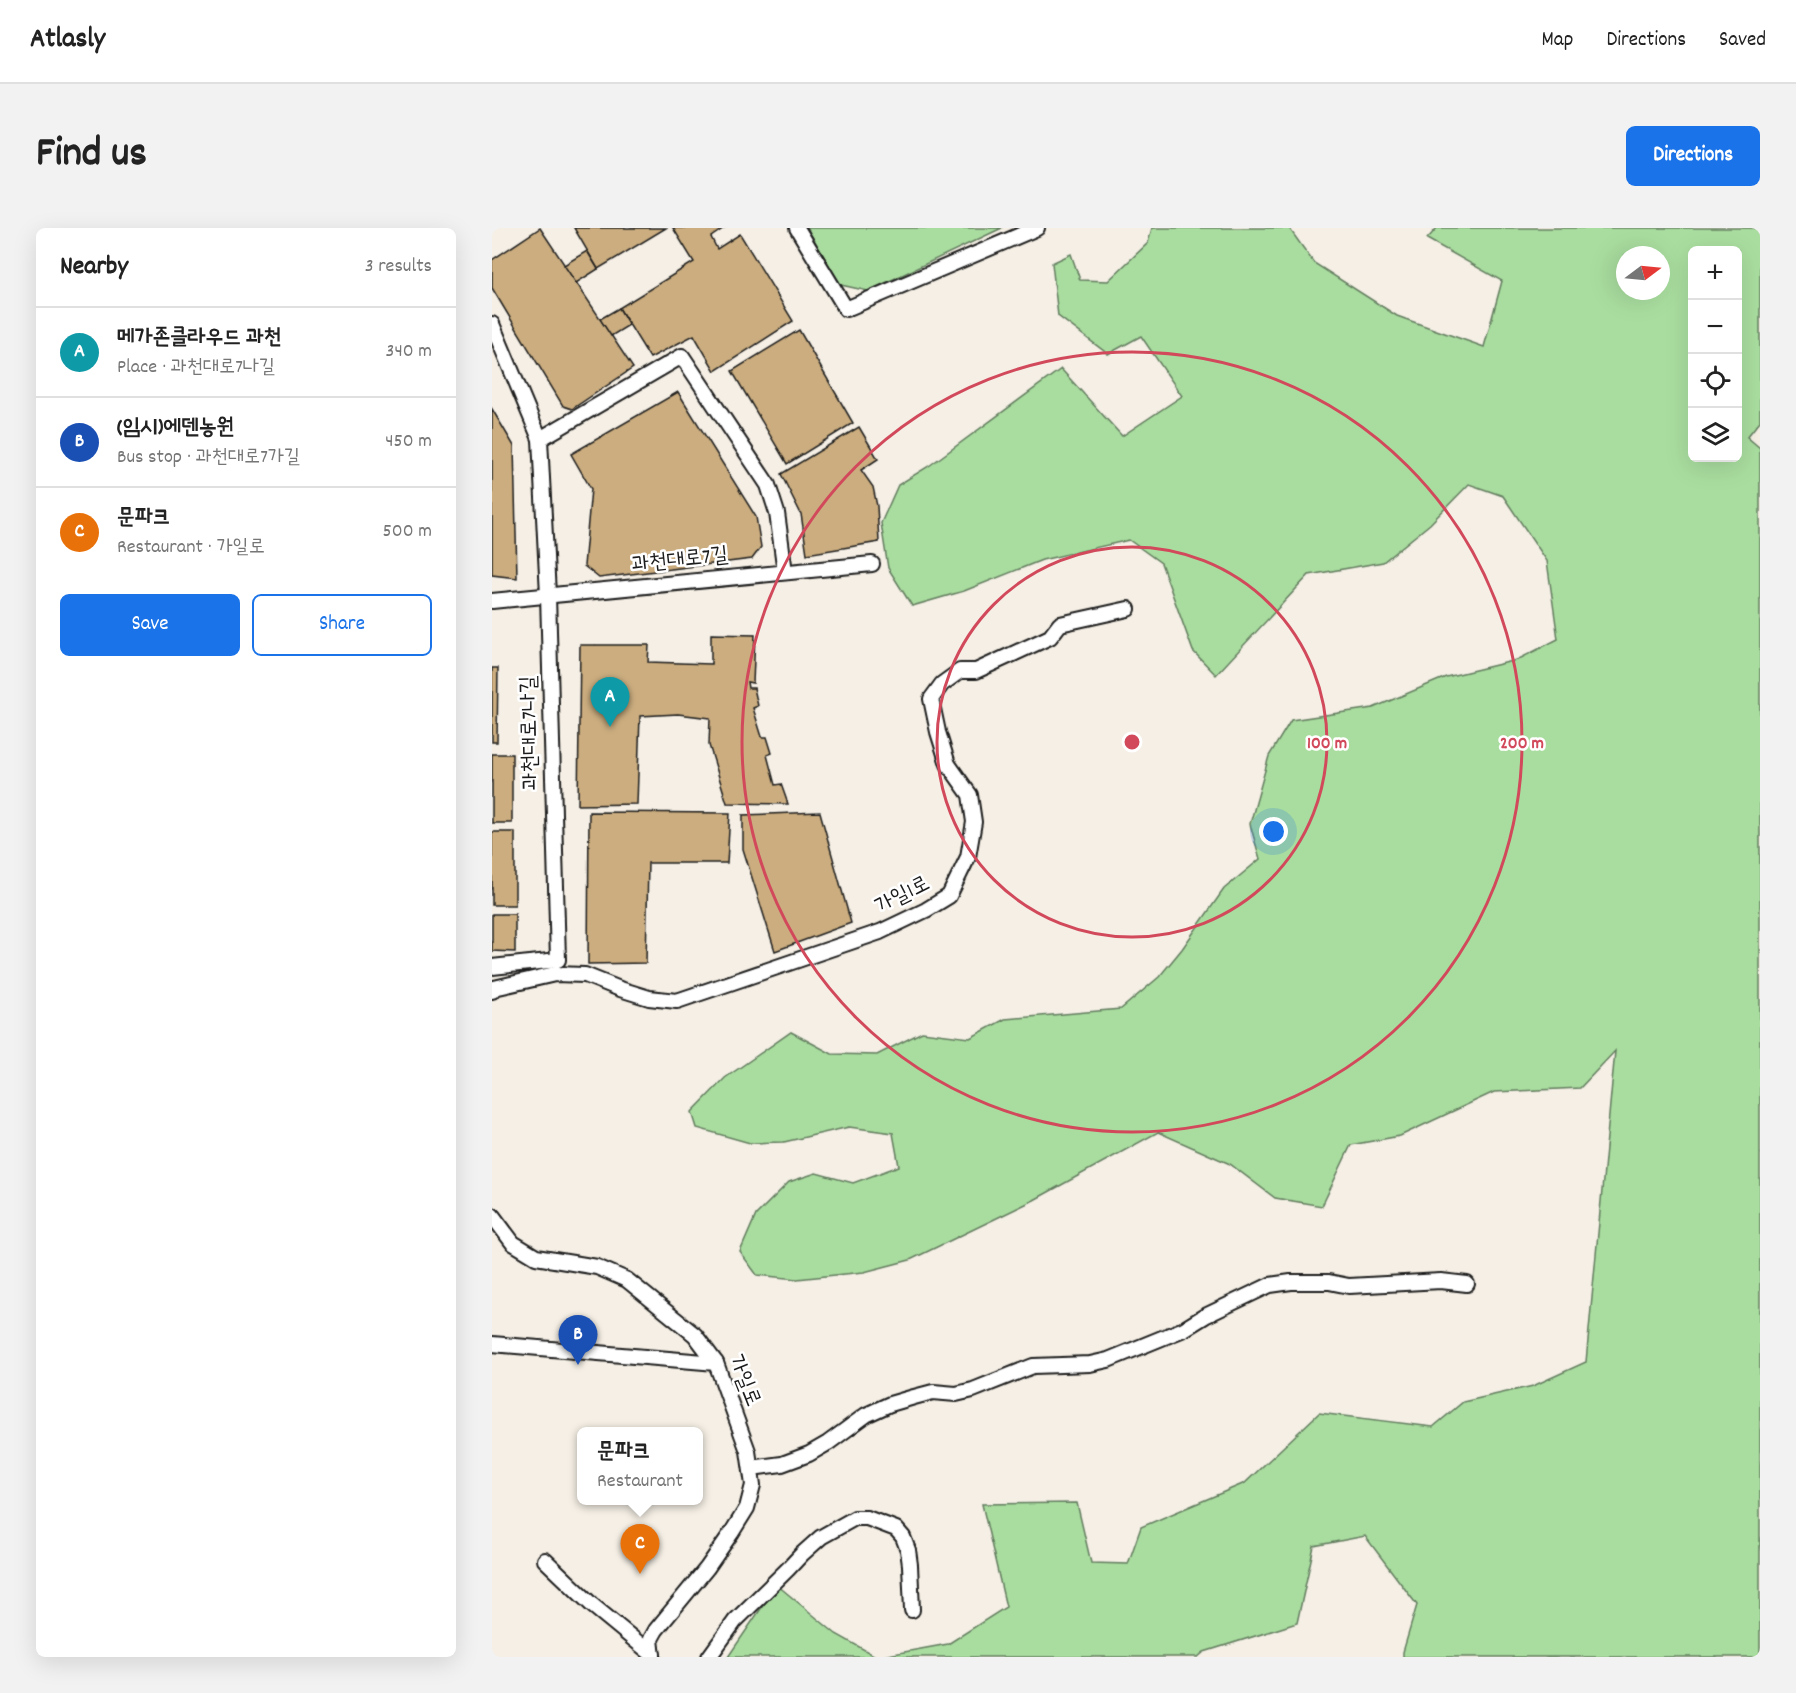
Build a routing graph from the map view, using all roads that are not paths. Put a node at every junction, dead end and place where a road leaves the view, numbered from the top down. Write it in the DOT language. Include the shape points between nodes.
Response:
graph roads {
  1 [pos="797,228"];
  2 [pos="1037,228"];
  3 [pos="492,324"];
  4 [pos="540,439"];
  5 [pos="872,564"];
  6 [pos="785,572"];
  7 [pos="548,595"];
  8 [pos="492,601"];
  9 [pos="1128,609"];
  10 [pos="492,967"];
  11 [pos="493,990"];
  12 [pos="492,1215"];
  13 [pos="1467,1284"];
  14 [pos="492,1344"];
  15 [pos="716,1364"];
  16 [pos="751,1468"];
  17 [pos="545,1560"];
  18 [pos="912,1610"];
  19 [pos="653,1656"];
  20 [pos="708,1657"];
  1 -- 2 [label="street" via="846,309"];
  3 -- 4 [label="street, 과천대로7나길"];
  4 -- 6 [label="street" via="682,356 768,485 777,513"];
  4 -- 7 [label="street, 과천대로7나길"];
  5 -- 6 [label="street, 과천대로7길"];
  6 -- 7 [label="street, 과천대로7길"];
  7 -- 8 [label="street, 과천대로7길"];
  7 -- 10 [label="street, 과천대로7나길" via="558,960"];
  9 -- 11 [label="street, 가일1로" via="1060,624 1050,637 976,671 960,671 930,699 948,764 970,795 974,822 968,856 949,896 926,910 880,932 677,1001 649,998 585,975 555,974"];
  12 -- 15 [label="street, 가일로" via="513,1243 536,1257 597,1267 627,1280 695,1335"];
  13 -- 16 [label="street" via="1441,1281 1270,1285 1184,1329 1108,1360 1033,1366 973,1390 956,1394 933,1392 890,1404 866,1415 809,1454 782,1464"];
  14 -- 15 [label="street"];
  15 -- 16 [label="street, 가일로"];
  16 -- 19 [label="street, 가일로" via="753,1485 747,1508 707,1568 656,1630 651,1639"];
  17 -- 19 [label="street"];
  18 -- 20 [label="street" via="910,1565 903,1537 896,1529 867,1518 855,1518 802,1554 735,1621"];
}
